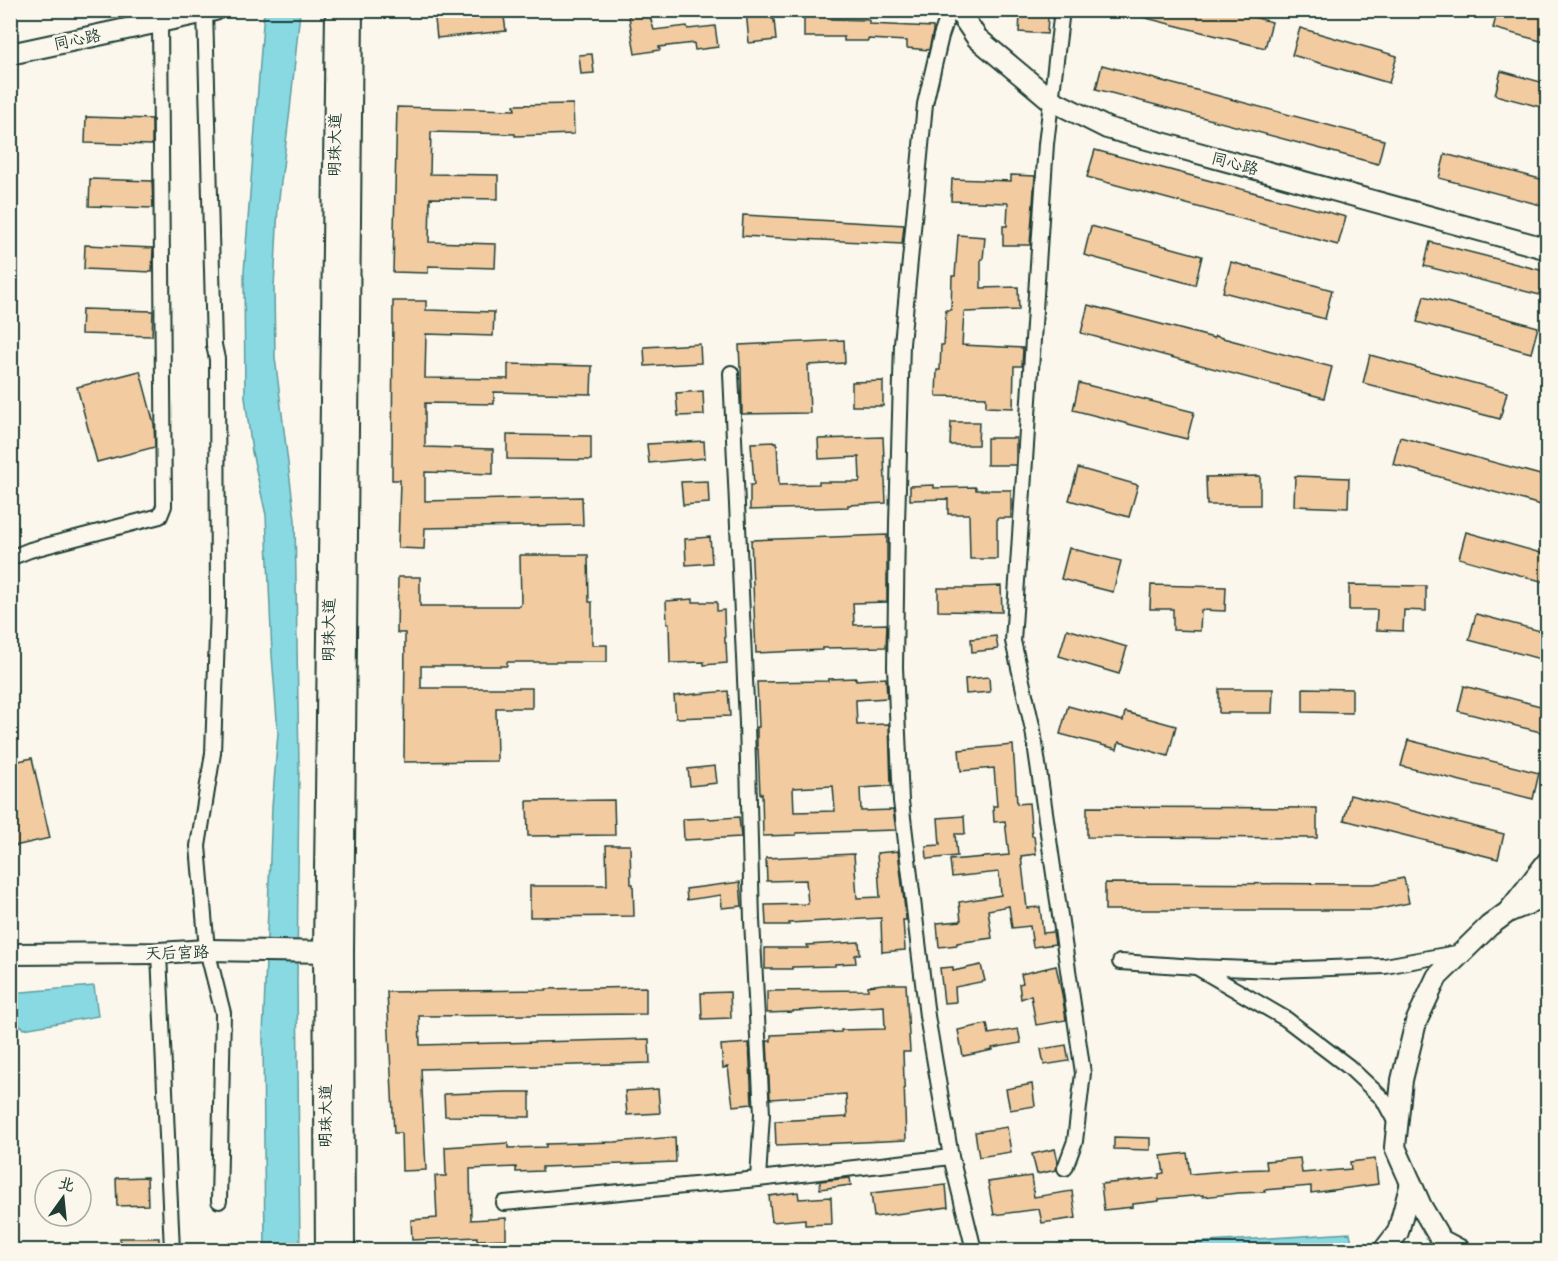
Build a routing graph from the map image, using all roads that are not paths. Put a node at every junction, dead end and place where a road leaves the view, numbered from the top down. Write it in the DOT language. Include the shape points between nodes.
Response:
graph roads {
  1 [pos="336,10"];
  2 [pos="352,10"];
  3 [pos="950,10"];
  4 [pos="958,10"];
  5 [pos="1062,10"];
  6 [pos="208,11"];
  7 [pos="160,22"];
  8 [pos="10,54"];
  9 [pos="1051,100"];
  10 [pos="1548,249"];
  11 [pos="731,373"];
  12 [pos="10,558"];
  13 [pos="1548,861"];
  14 [pos="1548,901"];
  15 [pos="1508,912"];
  16 [pos="207,950"];
  17 [pos="326,951"];
  18 [pos="1462,952"];
  19 [pos="159,953"];
  20 [pos="10,954"];
  21 [pos="1120,962"];
  22 [pos="1196,967"];
  23 [pos="1397,1126"];
  24 [pos="951,1157"];
  25 [pos="1065,1168"];
  26 [pos="758,1179"];
  27 [pos="1411,1183"];
  28 [pos="219,1202"];
  29 [pos="504,1203"];
  30 [pos="974,1250"];
  31 [pos="172,1251"];
  32 [pos="326,1251"];
  33 [pos="344,1251"];
  34 [pos="1384,1251"];
  35 [pos="1460,1251"];
  1 -- 17 [label="main road, 明珠大道"];
  2 -- 17 [label="main road, 明珠大道"];
  3 -- 24 [label="street" via="925,104 902,344 895,667 901,801 927,1016"];
  4 -- 9 [label="main road, 同心路" via="977,38"];
  5 -- 9 [label="street"];
  6 -- 7 [label="main road, 同心路"];
  6 -- 16 [label="street" via="217,359 218,593 213,753 198,846"];
  7 -- 8 [label="main road, 同心路"];
  7 -- 12 [label="street" via="164,506 160,516"];
  9 -- 10 [label="main road, 同心路" via="1107,128"];
  9 -- 25 [label="street" via="1012,640 1033,730 1083,1073 1075,1141"];
  11 -- 26 [label="street" via="762,1114"];
  13 -- 15 [label="main road"];
  14 -- 15 [label="main road" via="1535,901"];
  15 -- 18 [label="main road"];
  16 -- 17 [label="main road, 天后宫路"];
  16 -- 19 [label="main road, 天后宫路"];
  16 -- 28 [label="street" via="223,1013"];
  17 -- 32 [label="main road, 明珠大道"];
  17 -- 33 [label="main road, 明珠大道"];
  18 -- 22 [label="street" via="1385,966 1276,970"];
  18 -- 23 [label="main road" via="1437,977 1416,1022 1402,1080"];
  19 -- 20 [label="main road, 天后宫路"];
  19 -- 31 [label="street"];
  21 -- 22 [label="street"];
  22 -- 23 [label="street" via="1286,1019 1349,1068 1383,1099"];
  23 -- 27 [label="main road" via="1395,1147"];
  24 -- 26 [label="street"];
  24 -- 30 [label="street"];
  26 -- 29 [label="street"];
  27 -- 34 [label="main road" via="1398,1233"];
  27 -- 35 [label="main road" via="1442,1240"];
}
